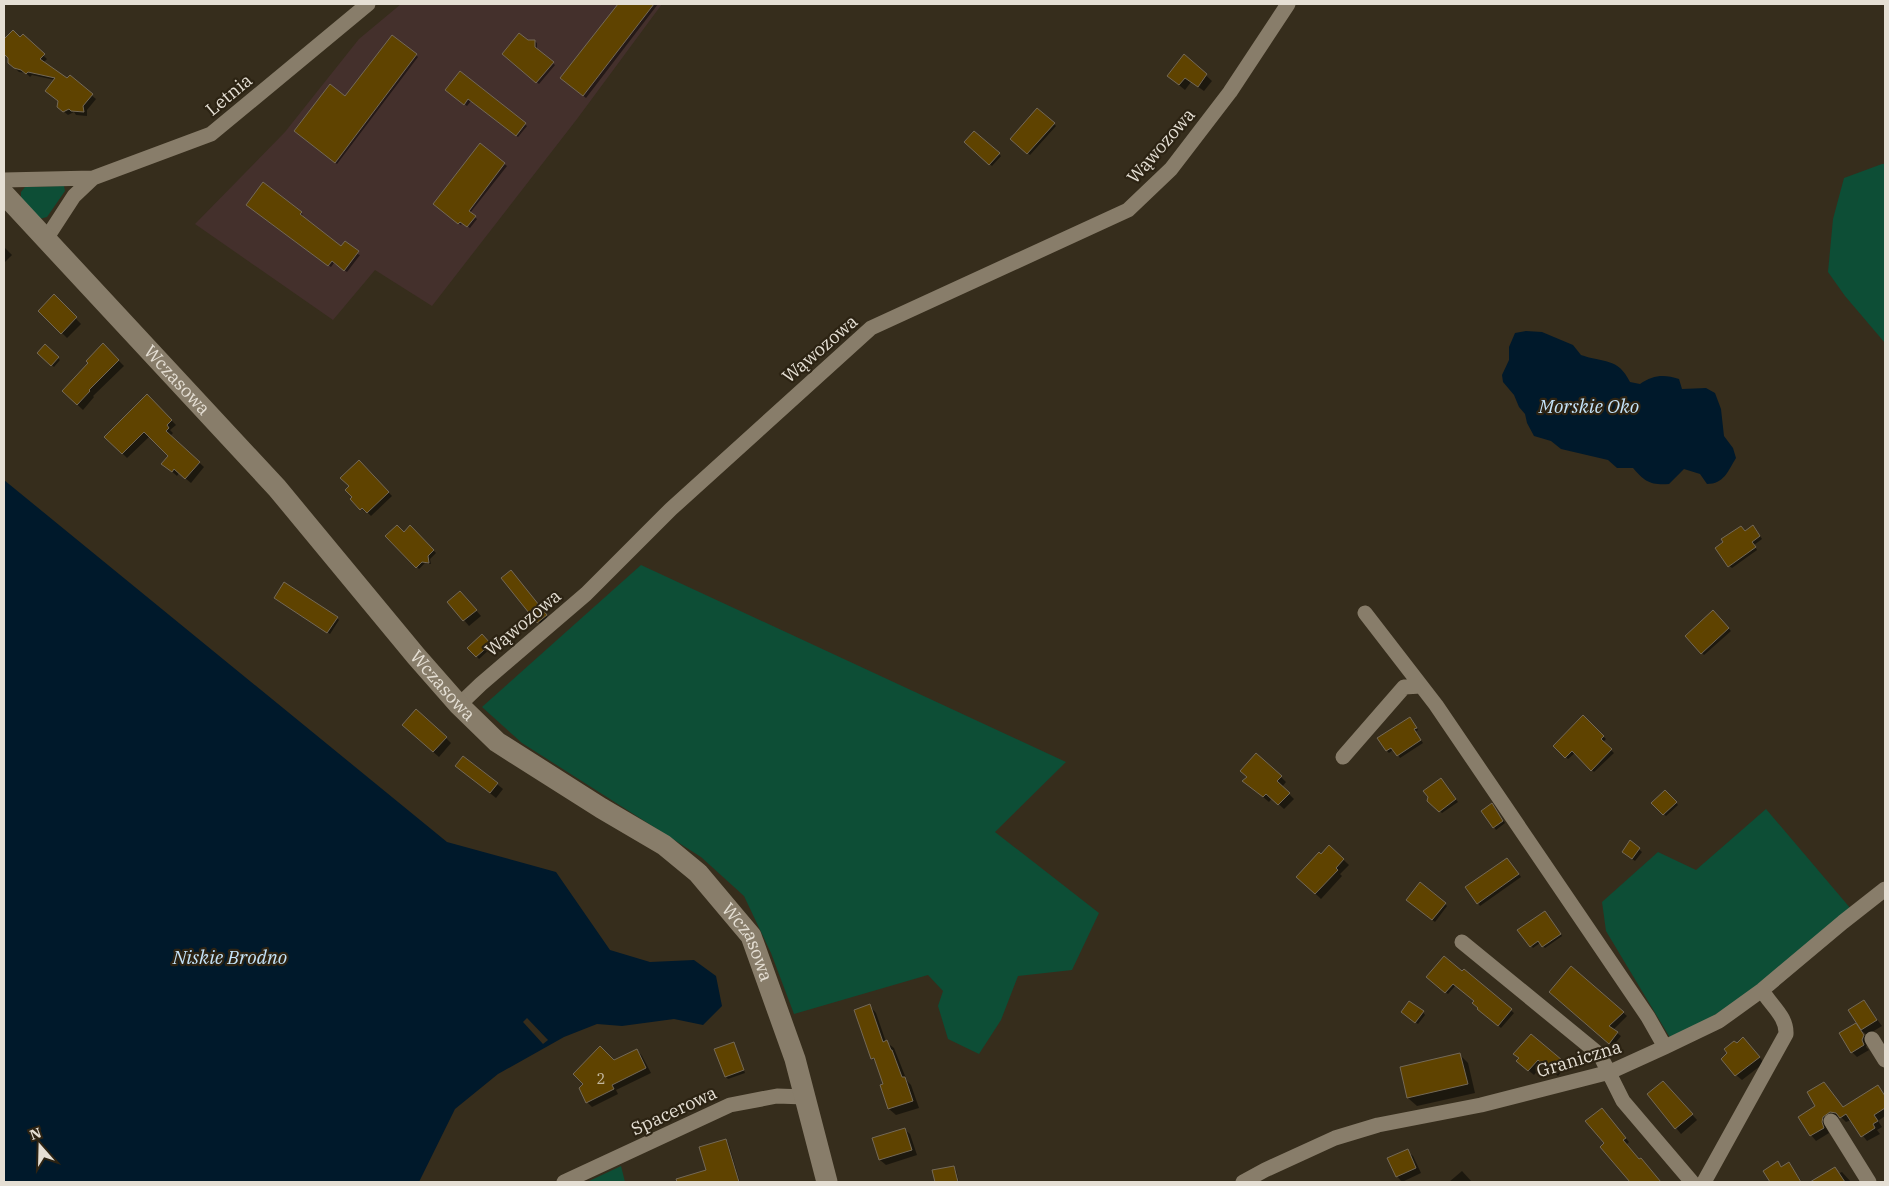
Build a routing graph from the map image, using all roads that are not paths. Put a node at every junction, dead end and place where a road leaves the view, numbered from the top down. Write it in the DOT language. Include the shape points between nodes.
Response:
graph roads {
  1 [pos="368,4"];
  2 [pos="1288,4"];
  3 [pos="93,178"];
  4 [pos="4,180"];
  5 [pos="4,194"];
  6 [pos="46,239"];
  7 [pos="1365,613"];
  8 [pos="1422,686"];
  9 [pos="459,705"];
  10 [pos="1342,757"];
  11 [pos="1885,889"];
  12 [pos="1462,942"];
  13 [pos="1762,990"];
  14 [pos="1872,1039"];
  15 [pos="1665,1047"];
  16 [pos="1885,1060"];
  17 [pos="1610,1072"];
  18 [pos="805,1097"];
  19 [pos="1830,1121"];
  20 [pos="564,1182"];
  21 [pos="827,1182"];
  22 [pos="1244,1182"];
  23 [pos="1692,1182"];
  24 [pos="1704,1182"];
  25 [pos="1870,1182"];
  1 -- 3 [label="street, Letnia" via="211,134"];
  2 -- 9 [label="street, Wąwozowa" via="1230,92 1171,169 1128,210 871,328 672,509 586,594"];
  3 -- 4 [label="street, Letnia"];
  3 -- 6 [label="street, Letnia" via="74,196"];
  5 -- 6 [label="street, Wczasowa"];
  6 -- 9 [label="street, Wczasowa" via="277,488"];
  7 -- 8 [label="street"];
  8 -- 10 [label="street" via="1404,687"];
  8 -- 15 [label="street" via="1648,1017"];
  9 -- 18 [label="street, Wczasowa" via="497,742 664,845 698,873 751,936 795,1059"];
  11 -- 13 [label="street, Graniczna"];
  12 -- 17 [label="street" via="1600,1055"];
  13 -- 15 [label="street, Graniczna" via="1719,1021"];
  13 -- 24 [label="street" via="1784,1020 1786,1034"];
  14 -- 16 [label="street"];
  15 -- 17 [label="street, Graniczna"];
  17 -- 22 [label="street, Graniczna" via="1378,1125 1335,1138"];
  17 -- 23 [label="street" via="1623,1101"];
  18 -- 20 [label="street, Spacerowa" via="777,1096 730,1105"];
  18 -- 21 [label="street, Wczasowa"];
  19 -- 25 [label="street"];
}
